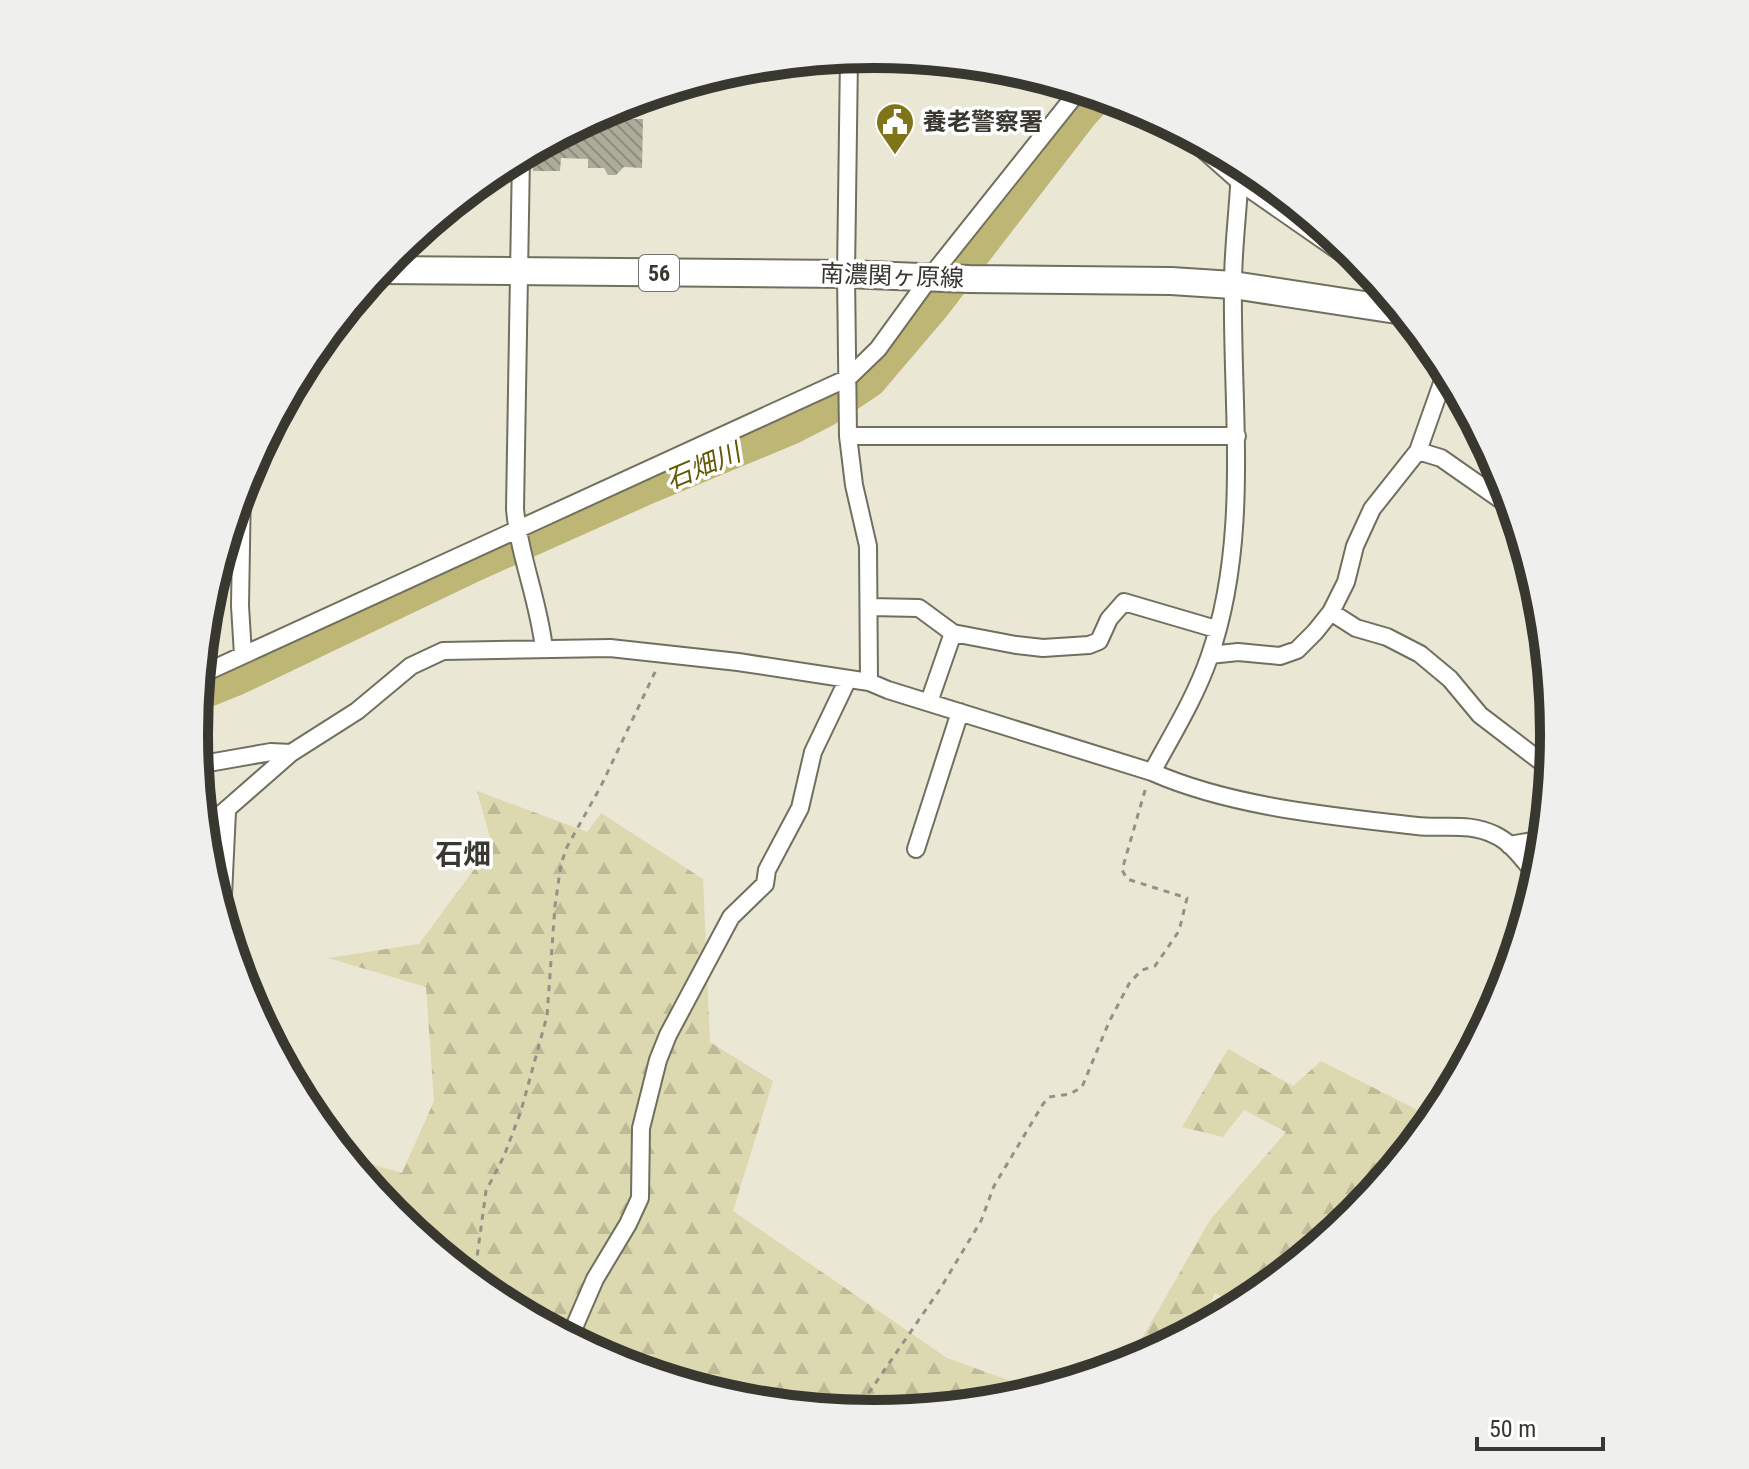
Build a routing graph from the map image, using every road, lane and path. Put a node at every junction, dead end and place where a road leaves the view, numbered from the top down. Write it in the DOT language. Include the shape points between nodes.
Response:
graph roads {
  1 [pos="849,69"];
  2 [pos="1073,98"];
  3 [pos="521,170"];
  4 [pos="1244,179"];
  5 [pos="396,270"];
  6 [pos="519,272"];
  7 [pos="846,274"];
  8 [pos="935,276"];
  9 [pos="1233,285"];
  10 [pos="1387,309"];
  11 [pos="848,382"];
  12 [pos="1442,384"];
  13 [pos="848,436"];
  14 [pos="1237,436"];
  15 [pos="1418,451"];
  16 [pos="1497,497"];
  17 [pos="241,526"];
  18 [pos="518,535"];
  19 [pos="870,607"];
  20 [pos="1331,612"];
  21 [pos="1216,629"];
  22 [pos="953,633"];
  23 [pos="544,649"];
  24 [pos="665,653"];
  25 [pos="243,655"];
  26 [pos="1210,655"];
  27 [pos="211,670"];
  28 [pos="848,679"];
  29 [pos="869,682"];
  30 [pos="929,702"];
  31 [pos="960,712"];
  32 [pos="291,753"];
  33 [pos="1540,761"];
  34 [pos="209,763"];
  35 [pos="1151,772"];
  36 [pos="227,811"];
  37 [pos="214,821"];
  38 [pos="1532,841"];
  39 [pos="1509,845"];
  40 [pos="916,849"];
  41 [pos="1528,866"];
  42 [pos="229,897"];
  43 [pos="473,1266"];
  44 [pos="573,1329"];
  45 [pos="863,1401"];
  1 -- 7 [label="street"];
  2 -- 8 [label="street"];
  3 -- 6 [label="street"];
  4 -- 9 [label="street" via="1239,187"];
  5 -- 6 [label="main road, 南濃関ヶ原線 / 56"];
  6 -- 7 [label="main road, 南濃関ヶ原線 / 56"];
  6 -- 18 [label="street"];
  7 -- 8 [label="main road, 南濃関ヶ原線 / 56"];
  7 -- 11 [label="street"];
  8 -- 9 [label="main road, 南濃関ヶ原線 / 56"];
  8 -- 11 [label="street"];
  9 -- 10 [label="main road, 南濃関ヶ原線 / 56"];
  9 -- 14 [label="street"];
  11 -- 13 [label="street"];
  11 -- 18 [label="street"];
  12 -- 15 [label="street"];
  13 -- 14 [label="street"];
  13 -- 19 [label="street" via="868,546"];
  14 -- 21 [label="street" via="1233,538"];
  15 -- 16 [label="street" via="1441,458"];
  15 -- 20 [label="street" via="1372,509"];
  17 -- 25 [label="street"];
  18 -- 23 [label="street"];
  18 -- 25 [label="street"];
  19 -- 22 [label="street" via="919,608"];
  19 -- 29 [label="street"];
  20 -- 26 [label="street" via="1297,650 1280,656"];
  20 -- 33 [label="street" via="1420,654 1480,715"];
  21 -- 22 [label="street" via="1124,602 1099,641 1089,645 1043,648"];
  21 -- 26 [label="street"];
  22 -- 30 [label="street"];
  23 -- 24 [label="street"];
  23 -- 32 [label="street" via="443,651 411,666 357,711"];
  24 -- 28 [label="street"];
  24 -- 43 [label="path" via="561,864 547,1016 521,1111 486,1191"];
  25 -- 27 [label="street"];
  26 -- 35 [label="street"];
  28 -- 29 [label="street"];
  28 -- 44 [label="street" via="813,752 800,808 767,870 765,884 731,917 668,1035 641,1128 640,1198"];
  29 -- 30 [label="street"];
  30 -- 31 [label="street"];
  31 -- 35 [label="street"];
  31 -- 40 [label="street"];
  32 -- 34 [label="street"];
  32 -- 36 [label="street"];
  35 -- 39 [label="street" via="1189,788 1285,808 1421,826 1464,825"];
  35 -- 45 [label="path" via="1122,870 1127,879 1187,898 1179,931 1155,966 1130,982 1082,1087 1049,1097 1043,1104 940,1289"];
  36 -- 37 [label="street"];
  36 -- 42 [label="street"];
  38 -- 39 [label="street"];
  39 -- 41 [label="street"];
}
